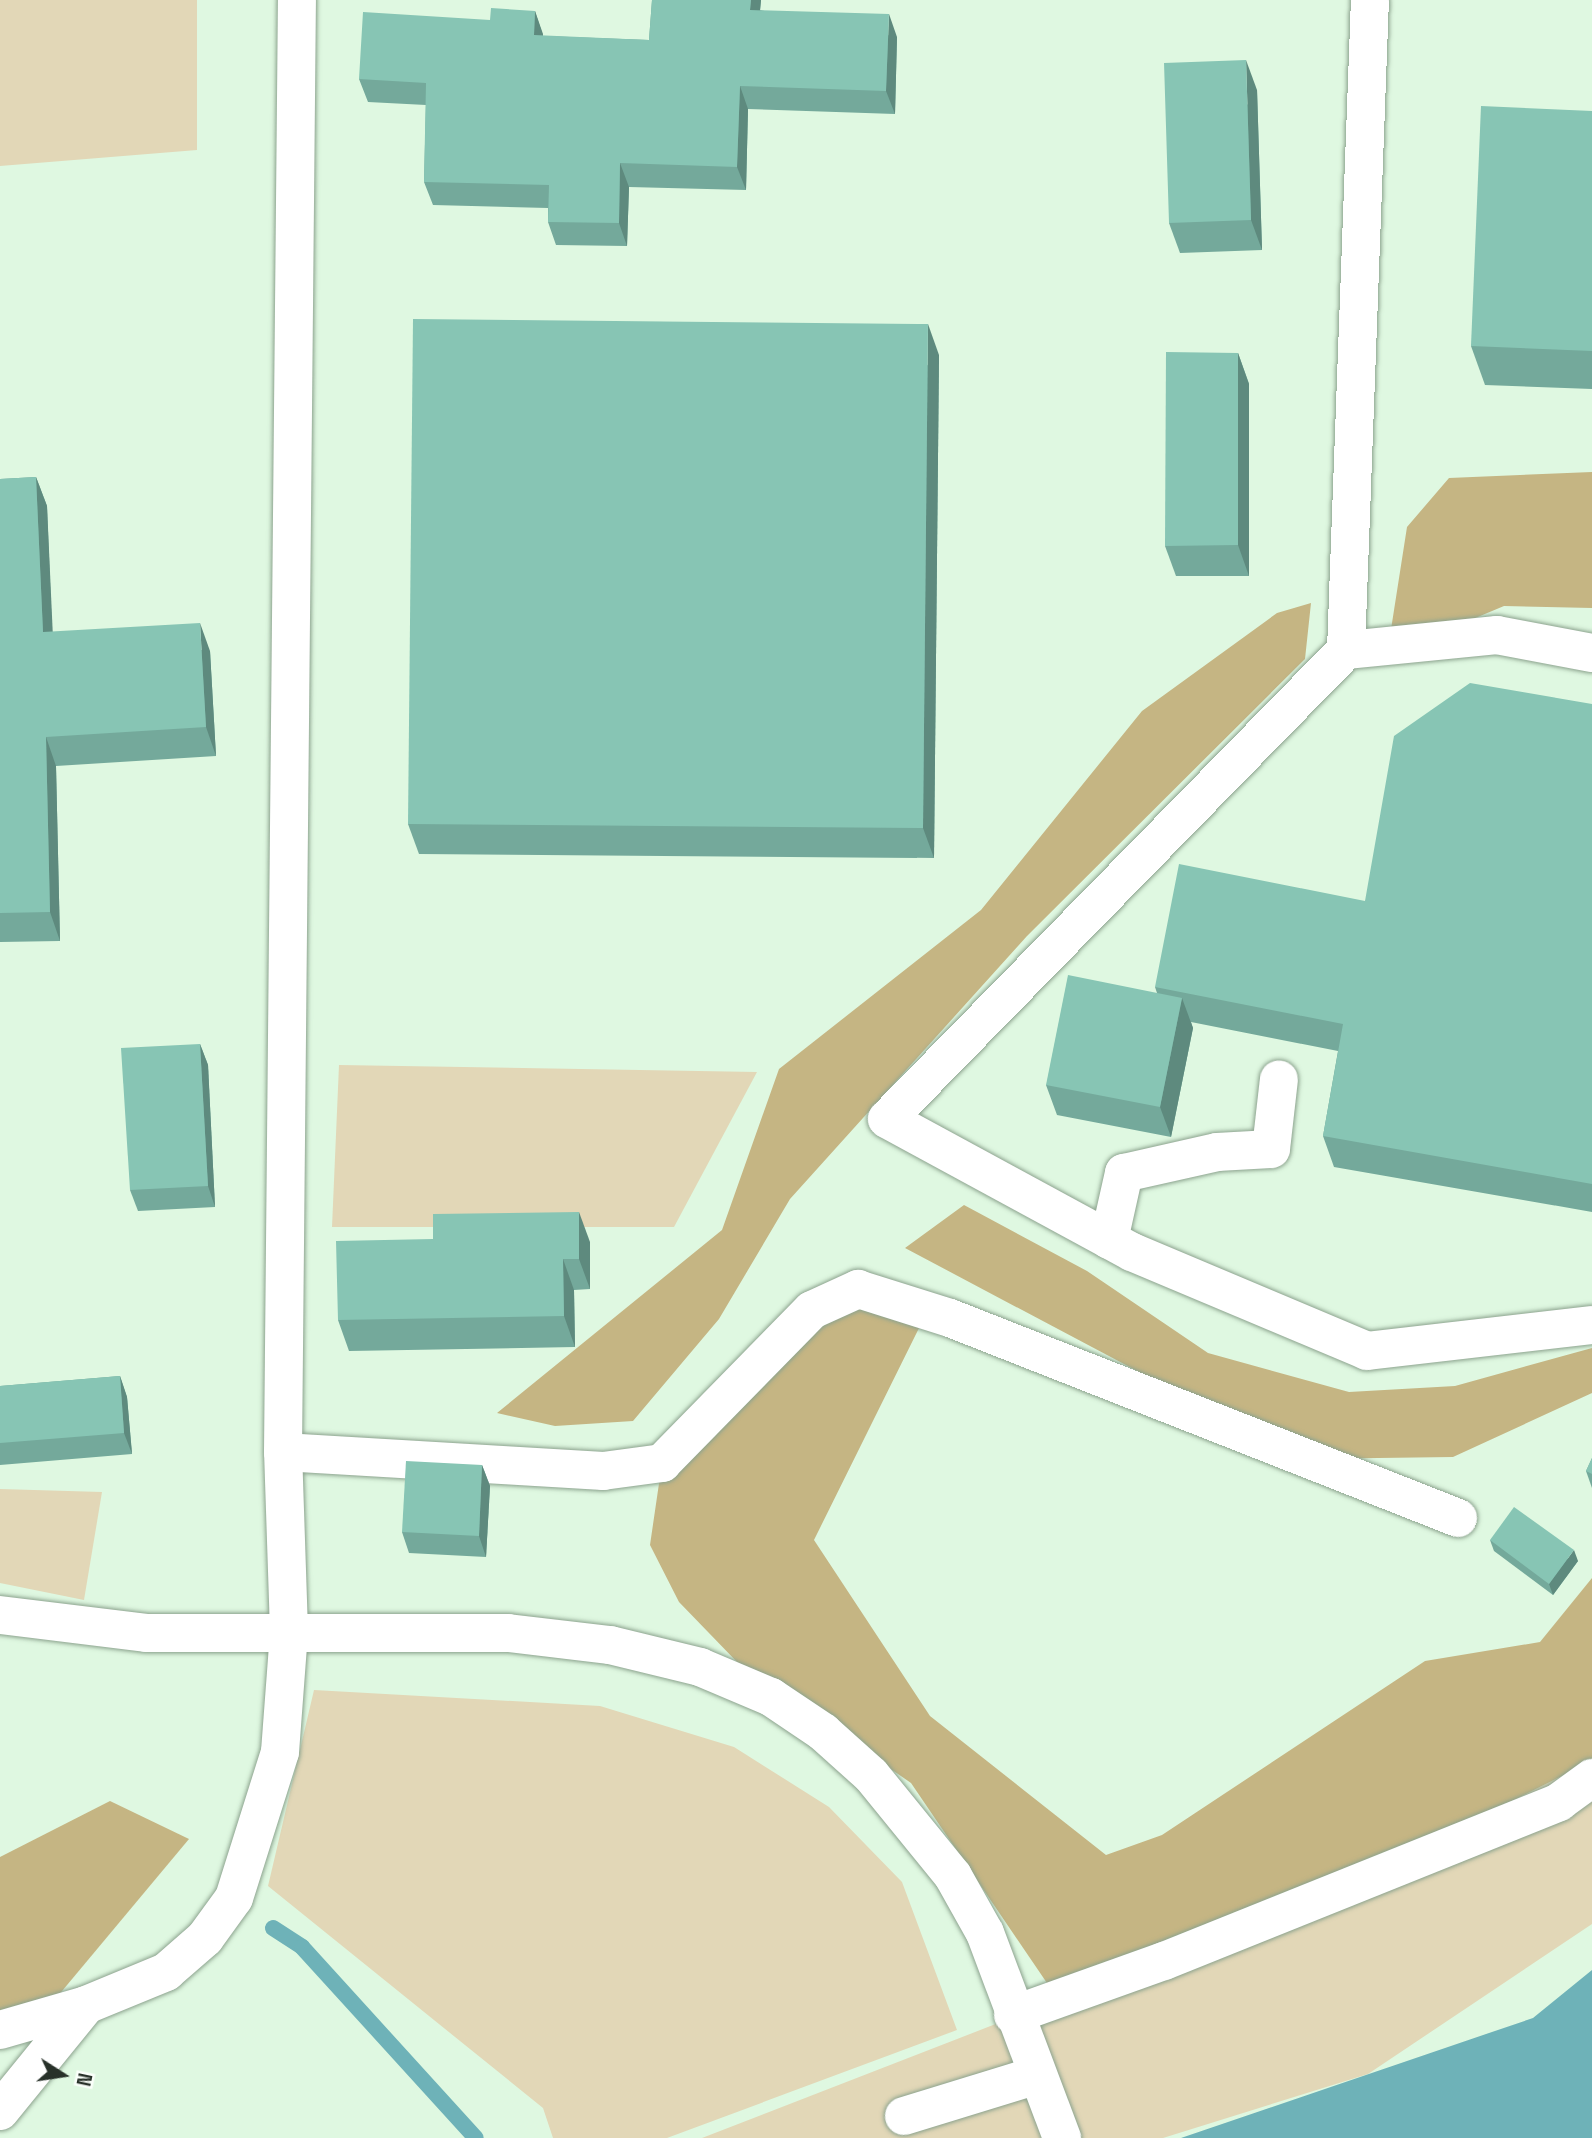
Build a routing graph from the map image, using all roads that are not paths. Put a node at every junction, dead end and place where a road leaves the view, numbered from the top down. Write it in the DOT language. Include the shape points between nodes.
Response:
graph roads {
  1 [pos="297,0"];
  2 [pos="1370,0"];
  3 [pos="1346,650"];
  4 [pos="1592,653"];
  5 [pos="1279,1079"];
  6 [pos="1109,1240"];
  7 [pos="1592,1325"];
  8 [pos="283,1452"];
  9 [pos="1458,1518"];
  10 [pos="0,1615"];
  11 [pos="289,1631"];
  12 [pos="1592,1778"];
  13 [pos="86,2005"];
  14 [pos="1013,2015"];
  15 [pos="0,2031"];
  16 [pos="1037,2075"];
  17 [pos="0,2111"];
  18 [pos="904,2116"];
  19 [pos="1062,2138"];
  1 -- 8 [label="street"];
  2 -- 3 [label="street"];
  3 -- 4 [label="street" via="1497,635"];
  3 -- 6 [label="street" via="887,1119"];
  5 -- 6 [label="street" via="1270,1149 1217,1152 1124,1173"];
  6 -- 7 [label="street" via="1367,1351"];
  8 -- 9 [label="street" via="603,1471 662,1463 813,1310 858,1289 950,1318"];
  8 -- 11 [label="street"];
  10 -- 11 [label="street" via="146,1633"];
  11 -- 13 [label="street" via="280,1752 234,1898 205,1938 166,1972"];
  11 -- 14 [label="street" via="508,1633 610,1645 700,1667 771,1697 823,1732 912,1820 953,1876 985,1933"];
  12 -- 14 [label="street" via="1559,1802 1164,1961"];
  13 -- 15 [label="street"];
  13 -- 17 [label="street"];
  14 -- 16 [label="street"];
  16 -- 18 [label="street"];
  16 -- 19 [label="street"];
}
